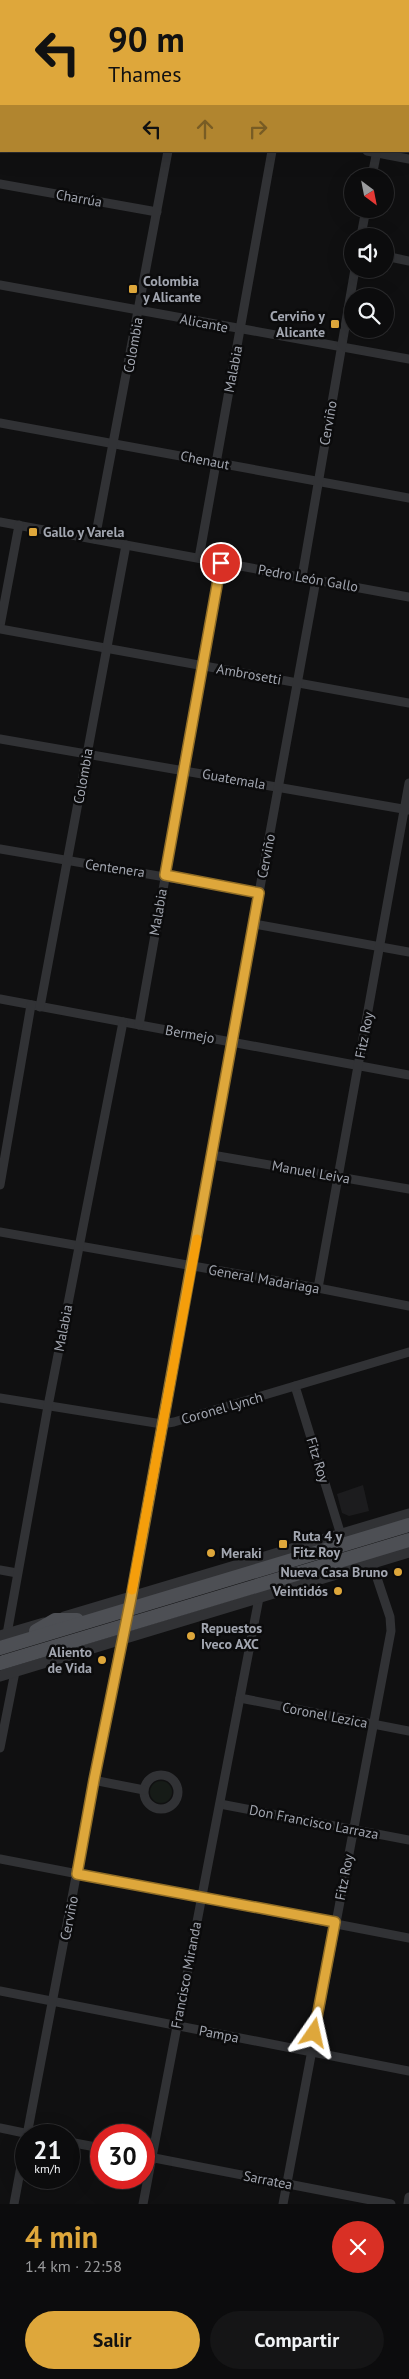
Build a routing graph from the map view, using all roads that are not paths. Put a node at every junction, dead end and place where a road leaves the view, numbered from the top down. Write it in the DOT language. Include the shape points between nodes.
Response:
graph roads {
  1 [pos="168,152"];
  2 [pos="272,152"];
  3 [pos="377,152"];
  4 [pos="409,159"];
  5 [pos="374,168"];
  6 [pos="0,184"];
  7 [pos="157,212"];
  8 [pos="394,258"];
  9 [pos="409,261"];
  10 [pos="353,278"];
  11 [pos="0,285"];
  12 [pos="139,310"];
  13 [pos="240,330"];
  14 [pos="341,347"];
  15 [pos="409,359"];
  16 [pos="0,423"];
  17 [pos="115,442"];
  18 [pos="215,462"];
  19 [pos="317,480"];
  20 [pos="409,498"];
  21 [pos="0,522"];
  22 [pos="19,525"];
  23 [pos="96,539"];
  24 [pos="126,545"];
  25 [pos="199,558"];
  26 [pos="221,563"];
  27 [pos="302,577"];
  28 [pos="316,580"];
  29 [pos="409,597"];
  30 [pos="0,626"];
  31 [pos="0,629"];
  32 [pos="106,649"];
  33 [pos="202,666"];
  34 [pos="298,683"];
  35 [pos="409,703"];
  36 [pos="0,739"];
  37 [pos="87,754"];
  38 [pos="184,770"];
  39 [pos="409,782"];
  40 [pos="279,787"];
  41 [pos="407,810"];
  42 [pos="0,849"];
  43 [pos="68,861"];
  44 [pos="165,875"];
  45 [pos="259,893"];
  46 [pos="254,924"];
  47 [pos="380,947"];
  48 [pos="409,952"];
  49 [pos="0,1000"];
  50 [pos="36,1006"];
  51 [pos="123,1022"];
  52 [pos="138,1025"];
  53 [pos="232,1042"];
  54 [pos="358,1066"];
  55 [pos="409,1075"];
  56 [pos="212,1155"];
  57 [pos="337,1176"];
  58 [pos="0,1185"];
  59 [pos="409,1189"];
  60 [pos="0,1232"];
  61 [pos="78,1248"];
  62 [pos="191,1267"];
  63 [pos="318,1288"];
  64 [pos="409,1306"];
  65 [pos="409,1352"];
  66 [pos="295,1386"];
  67 [pos="0,1398"];
  68 [pos="48,1406"];
  69 [pos="162,1424"];
  70 [pos="409,1514"];
  71 [pos="409,1523"];
  72 [pos="374,1524"];
  73 [pos="342,1539"];
  74 [pos="409,1540"];
  75 [pos="409,1552"];
  76 [pos="371,1558"];
  77 [pos="236,1567"];
  78 [pos="0,1570"];
  79 [pos="17,1573"];
  80 [pos="259,1598"];
  81 [pos="129,1603"];
  82 [pos="55,1620"];
  83 [pos="90,1620"];
  84 [pos="123,1633"];
  85 [pos="7,1638"];
  86 [pos="0,1648"];
  87 [pos="0,1663"];
  88 [pos="15,1672"];
  89 [pos="0,1676"];
  90 [pos="240,1698"];
  91 [pos="373,1724"];
  92 [pos="409,1731"];
  93 [pos="0,1748"];
  94 [pos="94,1780"];
  95 [pos="144,1790"];
  96 [pos="220,1804"];
  97 [pos="353,1828"];
  98 [pos="409,1840"];
  99 [pos="0,1859"];
  100 [pos="77,1874"];
  101 [pos="200,1898"];
  102 [pos="335,1922"];
  103 [pos="409,1938"];
  104 [pos="0,1991"];
  105 [pos="53,2001"];
  106 [pos="176,2026"];
  107 [pos="311,2051"];
  108 [pos="409,2071"];
  109 [pos="31,2124"];
  110 [pos="154,2124"];
  111 [pos="0,2128"];
  112 [pos="15,2132"];
  113 [pos="155,2158"];
  114 [pos="286,2183"];
  115 [pos="17,2189"];
  116 [pos="144,2189"];
  117 [pos="409,2197"];
  118 [pos="14,2204"];
  119 [pos="143,2204"];
  120 [pos="283,2204"];
  121 [pos="391,2204"];
  122 [pos="408,2204"];
  1 -- 7 [label="street, Colombia"];
  2 -- 13 [label="street, Malabia"];
  3 -- 4 [label="street"];
  3 -- 5 [label="street"];
  6 -- 7 [label="street, Charrúa"];
  7 -- 12 [label="street, Colombia"];
  8 -- 9 [label="street"];
  10 -- 14 [label="street, Cerviño"];
  11 -- 12 [label="street, Alicante"];
  12 -- 13 [label="street, Alicante"];
  12 -- 17 [label="street, Colombia"];
  13 -- 14 [label="street, Alicante"];
  13 -- 18 [label="street, Malabia"];
  14 -- 15 [label="street, Alicante"];
  14 -- 19 [label="street, Cerviño"];
  16 -- 17 [label="street, Chenaut"];
  17 -- 18 [label="street, Chenaut"];
  17 -- 23 [label="street, Colombia"];
  18 -- 19 [label="street, Chenaut"];
  18 -- 25 [label="street, Malabia"];
  19 -- 20 [label="street, Chenaut"];
  19 -- 27 [label="street, Cerviño"];
  21 -- 22 [label="street, Pedro León Gallo"];
  22 -- 23 [label="street, Pedro León Gallo"];
  22 -- 30 [label="street"];
  23 -- 24 [label="street, Pedro León Gallo"];
  24 -- 25 [label="street, Pedro León Gallo"];
  24 -- 32 [label="street, Colombia"];
  25 -- 26 [label="street, Pedro León Gallo"];
  26 -- 27 [label="street, Pedro León Gallo"];
  26 -- 33 [label="street, Malabia"];
  27 -- 28 [label="street, Pedro León Gallo"];
  28 -- 29 [label="street, Pedro León Gallo"];
  28 -- 34 [label="street, Cerviño"];
  31 -- 32 [label="street, Ambrosetti"];
  32 -- 33 [label="street, Ambrosetti"];
  32 -- 37 [label="street, Colombia"];
  33 -- 34 [label="street, Ambrosetti"];
  33 -- 38 [label="street, Malabia"];
  34 -- 35 [label="street, Ambrosetti"];
  34 -- 40 [label="street, Cerviño"];
  36 -- 37 [label="street, Guatemala"];
  37 -- 38 [label="street, Guatemala"];
  37 -- 43 [label="street, Colombia"];
  38 -- 40 [label="street, Guatemala"];
  38 -- 44 [label="street, Malabia"];
  39 -- 41 [label="street, Fitz Roy"];
  40 -- 41 [label="street, Guatemala"];
  40 -- 45 [label="street, Cerviño"];
  41 -- 47 [label="street, Fitz Roy"];
  42 -- 43 [label="street, Centenera"];
  43 -- 44 [label="street, Centenera"];
  43 -- 50 [label="street, Colombia"];
  44 -- 45 [label="street, Centenera"];
  44 -- 52 [label="street, Malabia"];
  45 -- 46 [label="street, Cerviño"];
  46 -- 47 [label="street"];
  46 -- 53 [label="street, Cerviño"];
  47 -- 48 [label="street"];
  47 -- 54 [label="street, Fitz Roy"];
  49 -- 50 [label="street, Bermejo"];
  50 -- 51 [label="street, Bermejo"];
  50 -- 58 [label="street, Colombia"];
  51 -- 52 [label="street, Bermejo"];
  51 -- 61 [label="street, Malabia"];
  52 -- 53 [label="street, Bermejo"];
  53 -- 54 [label="street, Bermejo"];
  53 -- 56 [label="street, Cerviño"];
  54 -- 55 [label="street, Bermejo"];
  54 -- 57 [label="street, Fitz Roy"];
  56 -- 57 [label="street, Manuel Leiva"];
  56 -- 62 [label="street, Cerviño"];
  57 -- 59 [label="street, Manuel Leiva"];
  57 -- 63 [label="street, Fitz Roy"];
  60 -- 61 [label="street, General Madariaga"];
  61 -- 62 [label="street, General Madariaga"];
  61 -- 68 [label="street, Malabia"];
  62 -- 63 [label="street, General Madariaga"];
  62 -- 69 [label="street, Cerviño"];
  63 -- 64 [label="street, General Madariaga"];
  65 -- 66 [label="street, Coronel Lynch"];
  66 -- 69 [label="street, Coronel Lynch"];
  66 -- 73 [label="street, Fitz Roy"];
  67 -- 68 [label="street, Coronel Lynch"];
  68 -- 69 [label="street, Coronel Lynch"];
  68 -- 79 [label="street, Malabia"];
  69 -- 81 [label="street, Cerviño"];
  70 -- 72 [label="street"];
  71 -- 72 [label="main road"];
  71 -- 73 [label="main road"];
  72 -- 73 [label="main road"];
  73 -- 77 [label="street"];
  73 -- 81 [label="main road"];
  74 -- 76 [label="main road"];
  75 -- 76 [label="street"];
  76 -- 80 [label="street"];
  76 -- 84 [label="main road"];
  76 -- 91 [label="street, Fitz Roy" via="391,1625"];
  77 -- 81 [label="main road"];
  78 -- 79 [label="street"];
  79 -- 85 [label="street, Malabia"];
  80 -- 84 [label="street"];
  80 -- 90 [label="street, Francisco Miranda"];
  81 -- 82 [label="street"];
  81 -- 83 [label="main road"];
  81 -- 84 [label="street, Cerviño"];
  82 -- 83 [label="main road"];
  82 -- 85 [label="main road"];
  83 -- 85 [label="main road"];
  84 -- 87 [label="main road"];
  84 -- 88 [label="street"];
  84 -- 94 [label="street, Cerviño"];
  85 -- 86 [label="main road"];
  88 -- 89 [label="street"];
  88 -- 93 [label="street"];
  90 -- 91 [label="street, Coronel Lezica"];
  90 -- 96 [label="street, Francisco Miranda"];
  91 -- 92 [label="street, Coronel Lezica"];
  91 -- 97 [label="street, Fitz Roy"];
  94 -- 95 [label="street"];
  94 -- 100 [label="street, Cerviño"];
  96 -- 97 [label="street, Don Francisco Larraza"];
  96 -- 101 [label="street, Francisco Miranda"];
  97 -- 98 [label="street, Don Francisco Larraza"];
  97 -- 102 [label="street, Fitz Roy"];
  99 -- 100 [label="street"];
  100 -- 101 [label="street"];
  100 -- 105 [label="street, Cerviño"];
  101 -- 102 [label="street"];
  101 -- 106 [label="street, Francisco Miranda"];
  102 -- 103 [label="street"];
  102 -- 107 [label="street, Fitz Roy"];
  104 -- 105 [label="street, Pampa"];
  105 -- 106 [label="street, Pampa"];
  105 -- 109 [label="street, Cerviño"];
  106 -- 107 [label="street, Pampa"];
  106 -- 110 [label="street, Francisco Miranda"];
  107 -- 108 [label="street, Pampa"];
  107 -- 114 [label="street, Fitz Roy"];
  111 -- 112 [label="street"];
  113 -- 114 [label="street, Sarratea"];
  114 -- 120 [label="street, Fitz Roy"];
  114 -- 121 [label="street, Sarratea"];
  115 -- 118 [label="street, Cerviño"];
  116 -- 119 [label="street, Francisco Miranda"];
  117 -- 122 [label="street"];
}
